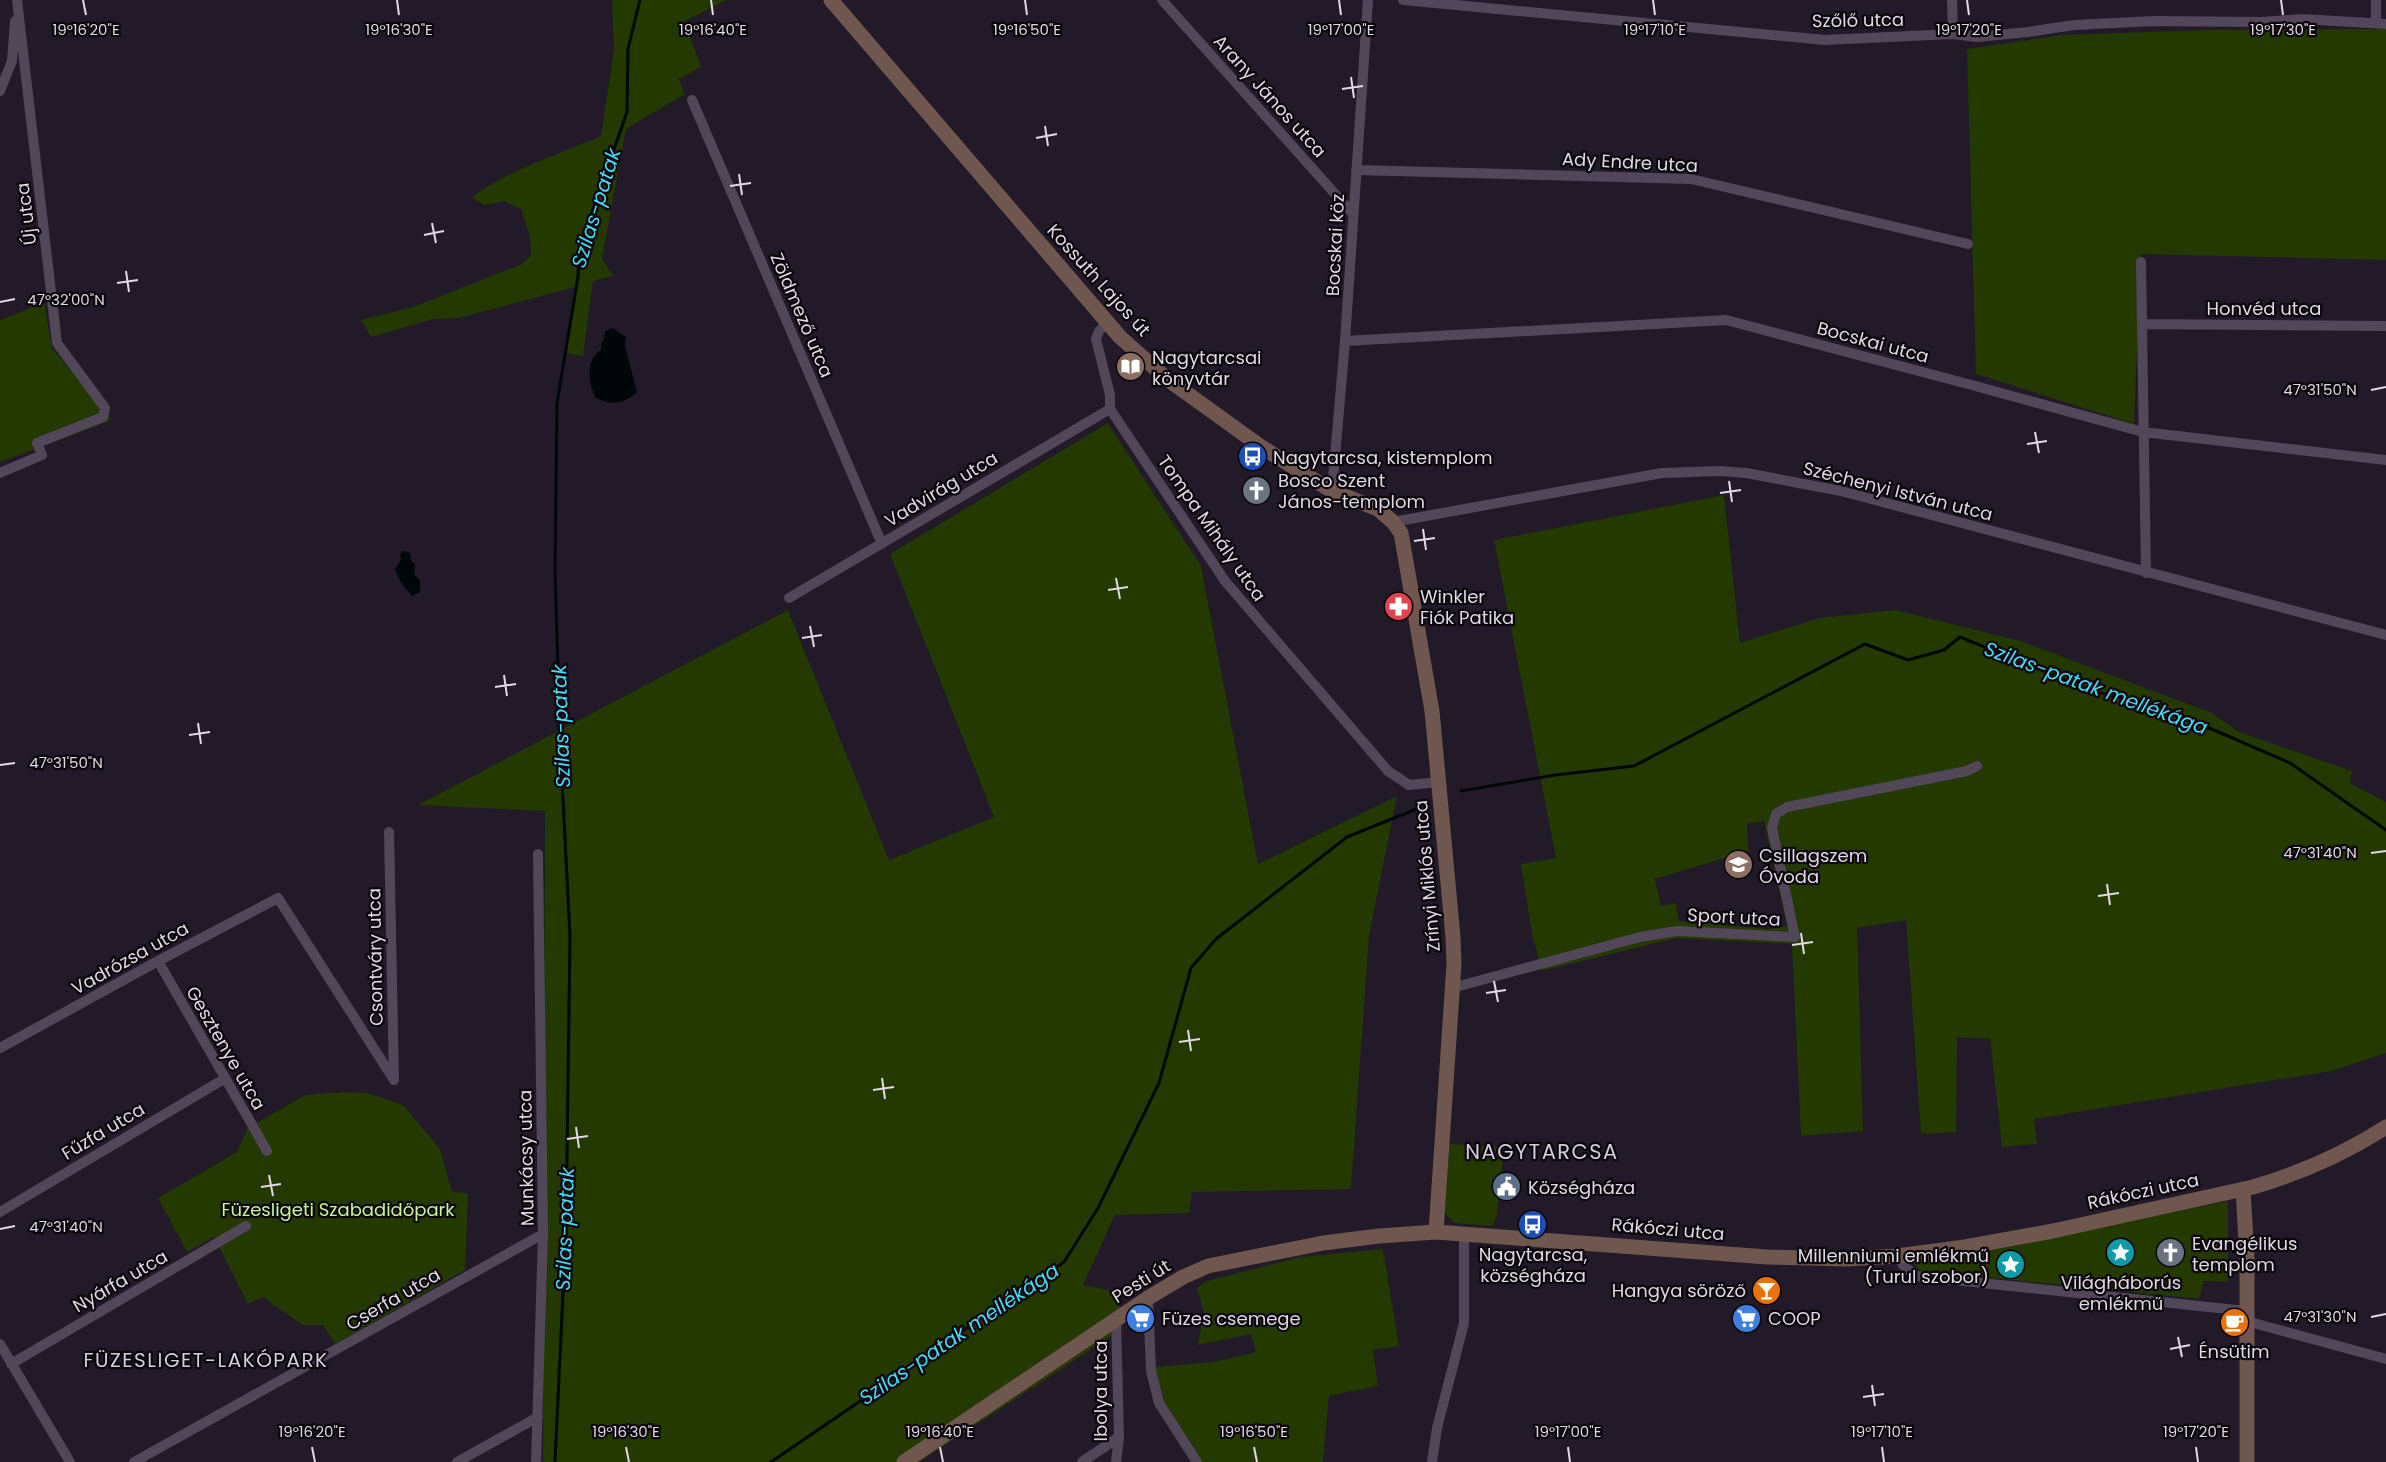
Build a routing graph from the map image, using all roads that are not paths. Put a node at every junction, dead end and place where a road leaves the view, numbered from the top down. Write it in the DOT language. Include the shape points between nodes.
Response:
graph roads {
  1 [pos="17,0"];
  2 [pos="831,0"];
  3 [pos="1162,0"];
  4 [pos="1368,0"];
  5 [pos="1403,0"];
  6 [pos="1952,0"];
  7 [pos="2376,0"];
  8 [pos="2381,23"];
  9 [pos="1953,34"];
  10 [pos="0,91"];
  11 [pos="692,100"];
  12 [pos="1356,170"];
  13 [pos="1353,214"];
  14 [pos="1968,244"];
  15 [pos="2141,262"];
  16 [pos="1108,322"];
  17 [pos="2142,324"];
  18 [pos="2386,326"];
  19 [pos="1345,341"];
  20 [pos="1110,409"];
  21 [pos="2143,432"];
  22 [pos="2386,460"];
  23 [pos="0,473"];
  24 [pos="1332,491"];
  25 [pos="1394,522"];
  26 [pos="882,544"];
  27 [pos="2146,573"];
  28 [pos="789,598"];
  29 [pos="2386,635"];
  30 [pos="1977,766"];
  31 [pos="1439,785"];
  32 [pos="389,832"];
  33 [pos="538,854"];
  34 [pos="278,898"];
  35 [pos="158,961"];
  36 [pos="1452,988"];
  37 [pos="0,1048"];
  38 [pos="224,1078"];
  39 [pos="2386,1126"];
  40 [pos="267,1151"];
  41 [pos="2243,1189"];
  42 [pos="0,1212"];
  43 [pos="246,1226"];
  44 [pos="1436,1232"];
  45 [pos="1464,1233"];
  46 [pos="543,1234"];
  47 [pos="1897,1256"];
  48 [pos="1148,1298"];
  49 [pos="2246,1316"];
  50 [pos="1116,1319"];
  51 [pos="0,1344"];
  52 [pos="2386,1359"];
  53 [pos="11,1364"];
  54 [pos="538,1417"];
  55 [pos="1119,1437"];
  56 [pos="70,1462"];
  57 [pos="134,1462"];
  58 [pos="457,1462"];
  59 [pos="536,1462"];
  60 [pos="904,1462"];
  61 [pos="1082,1462"];
  62 [pos="1116,1462"];
  63 [pos="1197,1462"];
  64 [pos="1432,1462"];
  65 [pos="2247,1462"];
  1 -- 10 [label="street" via="12,61"];
  1 -- 23 [label="street, Új utca" via="57,343 105,408 103,417 37,443 42,455"];
  2 -- 16 [label="main road, Kossuth Lajos út"];
  3 -- 13 [label="street, Arany János utca"];
  4 -- 12 [label="street, Bocskai köz"];
  5 -- 9 [label="street, Szőlő utca" via="1825,40"];
  6 -- 9 [label="street"];
  7 -- 8 [label="street"];
  8 -- 9 [label="street, Szőlő utca" via="2302,19 2154,21 2074,25 1977,37"];
  11 -- 26 [label="street, Zöldmező utca"];
  12 -- 13 [label="street, Bocskai köz"];
  12 -- 14 [label="street, Ady Endre utca" via="1691,179"];
  13 -- 19 [label="street, Bocskai köz"];
  15 -- 17 [label="street"];
  16 -- 20 [label="street, Tompa Mihály utca" via="1096,339"];
  16 -- 24 [label="main road, Kossuth Lajos út" via="1167,379 1263,448"];
  17 -- 18 [label="street, Honvéd utca"];
  17 -- 21 [label="street"];
  19 -- 21 [label="street, Bocskai utca" via="1726,321"];
  19 -- 24 [label="street, Bocskai köz"];
  20 -- 26 [label="street, Vadvirág utca"];
  20 -- 31 [label="street, Tompa Mihály utca" via="1225,581 1361,743 1388,771 1409,785"];
  21 -- 22 [label="street, Bocskai utca"];
  21 -- 27 [label="street"];
  24 -- 25 [label="main road, Kossuth Lajos út" via="1378,509"];
  25 -- 27 [label="street, Széchenyi István utca" via="1662,473 1737,472 1841,491"];
  25 -- 31 [label="main road, Zrínyi Miklós utca" via="1405,552 1432,711"];
  26 -- 28 [label="street, Vadvirág utca"];
  27 -- 29 [label="street, Széchenyi István utca"];
  30 -- 36 [label="street, Sport utca" via="1787,807 1776,814 1772,828 1795,937 1667,932"];
  31 -- 36 [label="main road, Zrínyi Miklós utca" via="1453,937"];
  32 -- 34 [label="street, Csontváry utca" via="394,1080"];
  33 -- 46 [label="street, Munkácsy utca"];
  34 -- 35 [label="street, Vadrózsa utca"];
  35 -- 37 [label="street, Vadrózsa utca"];
  35 -- 38 [label="street, Gesztenye utca"];
  36 -- 44 [label="main road, Zrínyi Miklós utca"];
  38 -- 40 [label="street, Gesztenye utca"];
  38 -- 42 [label="street, Fűzfa utca"];
  39 -- 41 [label="main road, Rákóczi utca" via="2310,1168"];
  41 -- 47 [label="main road, Rákóczi utca" via="2053,1231"];
  41 -- 49 [label="main road"];
  43 -- 53 [label="street, Nyárfa utca"];
  44 -- 45 [label="main road, Rákóczi utca"];
  44 -- 48 [label="main road, Pesti út" via="1323,1243 1208,1266"];
  45 -- 47 [label="main road, Rákóczi utca" via="1767,1257"];
  45 -- 64 [label="street" via="1464,1323"];
  46 -- 54 [label="street, Munkácsy utca"];
  46 -- 57 [label="street, Cserfa utca"];
  47 -- 49 [label="street" via="1916,1276"];
  48 -- 50 [label="main road, Pesti út"];
  48 -- 63 [label="street" via="1151,1371 1159,1403"];
  49 -- 52 [label="street"];
  49 -- 65 [label="main road"];
  50 -- 55 [label="street, Ibolya utca"];
  50 -- 60 [label="main road, Pesti út"];
  51 -- 53 [label="street"];
  53 -- 56 [label="street"];
  54 -- 58 [label="street"];
  54 -- 59 [label="street, Munkácsy utca"];
  55 -- 61 [label="street"];
  55 -- 62 [label="street, Ibolya utca"];
}
